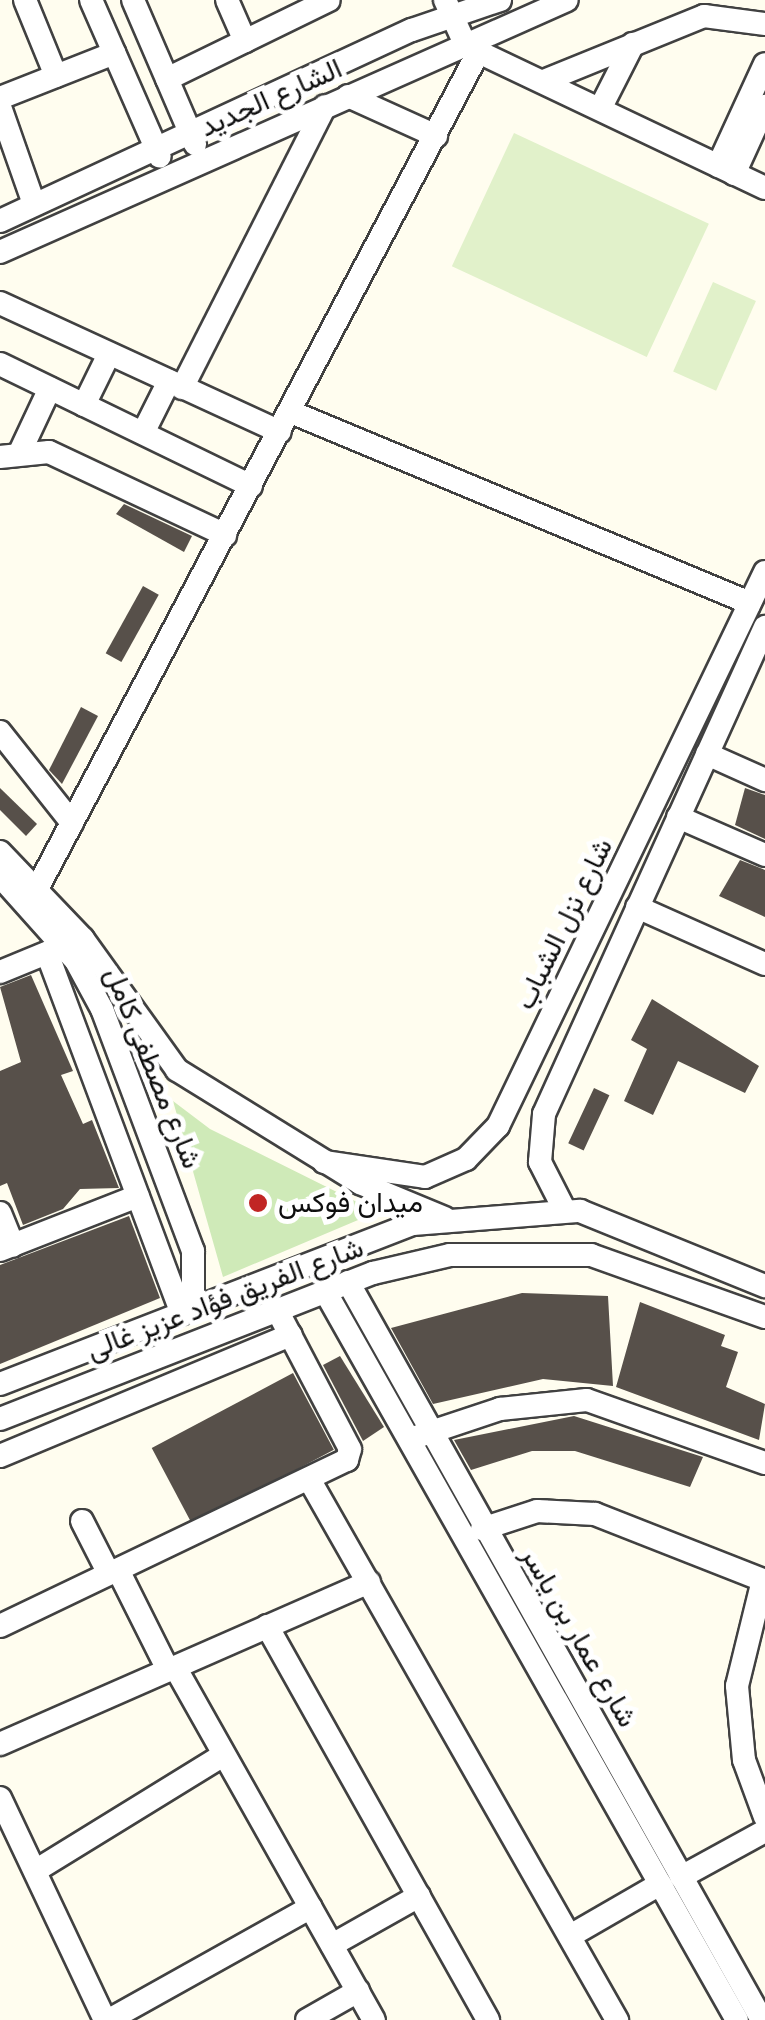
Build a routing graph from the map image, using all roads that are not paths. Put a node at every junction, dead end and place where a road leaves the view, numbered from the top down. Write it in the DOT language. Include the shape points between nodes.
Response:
graph roads {
  1 [pos="25,0"];
  2 [pos="91,0"];
  3 [pos="133,0"];
  4 [pos="226,0"];
  5 [pos="329,0"];
  6 [pos="500,0"];
  7 [pos="567,0"];
  8 [pos="448,9"];
  9 [pos="765,24"];
  10 [pos="245,41"];
  11 [pos="632,44"];
  12 [pos="472,48"];
  13 [pos="114,52"];
  14 [pos="765,64"];
  15 [pos="56,76"];
  16 [pos="167,79"];
  17 [pos="544,81"];
  18 [pos="348,96"];
  19 [pos="0,98"];
  20 [pos="325,106"];
  21 [pos="765,106"];
  22 [pos="601,107"];
  23 [pos="0,108"];
  24 [pos="189,132"];
  25 [pos="436,136"];
  26 [pos="156,147"];
  27 [pos="7,149"];
  28 [pos="202,162"];
  29 [pos="726,170"];
  30 [pos="169,176"];
  31 [pos="765,188"];
  32 [pos="34,204"];
  33 [pos="0,221"];
  34 [pos="0,252"];
  35 [pos="0,303"];
  36 [pos="109,354"];
  37 [pos="0,364"];
  38 [pos="176,384"];
  39 [pos="50,388"];
  40 [pos="84,405"];
  41 [pos="286,422"];
  42 [pos="143,433"];
  43 [pos="11,453"];
  44 [pos="252,486"];
  45 [pos="225,535"];
  46 [pos="765,572"];
  47 [pos="750,603"];
  48 [pos="765,627"];
  49 [pos="0,732"];
  50 [pos="707,754"];
  51 [pos="765,780"];
  52 [pos="678,816"];
  53 [pos="72,823"];
  54 [pos="0,852"];
  55 [pos="765,856"];
  56 [pos="0,876"];
  57 [pos="38,887"];
  58 [pos="637,907"];
  59 [pos="588,942"];
  60 [pos="65,946"];
  61 [pos="616,954"];
  62 [pos="765,964"];
  63 [pos="0,972"];
  64 [pos="177,1070"];
  65 [pos="138,1102"];
  66 [pos="324,1162"];
  67 [pos="138,1196"];
  68 [pos="564,1209"];
  69 [pos="0,1212"];
  70 [pos="454,1220"];
  71 [pos="6,1248"];
  72 [pos="707,1260"];
  73 [pos="348,1282"];
  74 [pos="693,1286"];
  75 [pos="765,1286"];
  76 [pos="325,1291"];
  77 [pos="187,1309"];
  78 [pos="277,1310"];
  79 [pos="765,1317"];
  80 [pos="291,1335"];
  81 [pos="199,1340"];
  82 [pos="211,1368"];
  83 [pos="0,1384"];
  84 [pos="0,1418"];
  85 [pos="418,1437"];
  86 [pos="0,1456"];
  87 [pos="765,1463"];
  88 [pos="309,1479"];
  89 [pos="82,1521"];
  90 [pos="482,1529"];
  91 [pos="114,1572"];
  92 [pos="764,1580"];
  93 [pos="369,1582"];
  94 [pos="0,1626"];
  95 [pos="268,1626"];
  96 [pos="172,1668"];
  97 [pos="0,1744"];
  98 [pos="222,1756"];
  99 [pos="0,1798"];
  100 [pos="765,1816"];
  101 [pos="765,1831"];
  102 [pos="34,1871"];
  103 [pos="670,1880"];
  104 [pos="419,1896"];
  105 [pos="311,1907"];
  106 [pos="570,1936"];
  107 [pos="332,1946"];
  108 [pos="358,1991"];
  109 [pos="107,2020"];
  110 [pos="306,2020"];
  111 [pos="374,2020"];
  112 [pos="488,2020"];
  113 [pos="617,2020"];
  114 [pos="737,2020"];
  115 [pos="762,2020"];
  1 -- 15 [label="street"];
  2 -- 13 [label="street"];
  3 -- 16 [label="street"];
  4 -- 10 [label="street"];
  5 -- 10 [label="street"];
  6 -- 8 [label="street, الشارع الجديد"];
  7 -- 12 [label="street, الشارع الجديد"];
  8 -- 12 [label="street"];
  8 -- 24 [label="street, الشارع الجديد"];
  9 -- 11 [label="street" via="704,16"];
  10 -- 16 [label="street"];
  11 -- 17 [label="street"];
  11 -- 22 [label="street"];
  12 -- 17 [label="street"];
  12 -- 18 [label="street, الشارع الجديد"];
  12 -- 25 [label="street"];
  13 -- 15 [label="street"];
  13 -- 26 [label="street"];
  14 -- 29 [label="street"];
  15 -- 19 [label="street"];
  16 -- 24 [label="street"];
  17 -- 22 [label="street"];
  18 -- 20 [label="street, الشارع الجديد"];
  18 -- 25 [label="street"];
  20 -- 28 [label="street, الشارع الجديد"];
  20 -- 38 [label="street"];
  21 -- 29 [label="street"];
  22 -- 29 [label="street"];
  23 -- 27 [label="street"];
  24 -- 26 [label="street, الشارع الجديد"];
  24 -- 28 [label="street"];
  25 -- 41 [label="street"];
  26 -- 30 [label="street"];
  26 -- 32 [label="street, الشارع الجديد"];
  27 -- 32 [label="street"];
  28 -- 30 [label="street, الشارع الجديد"];
  29 -- 31 [label="street"];
  30 -- 34 [label="street, الشارع الجديد"];
  32 -- 33 [label="street, الشارع الجديد"];
  35 -- 36 [label="street"];
  36 -- 38 [label="street"];
  36 -- 40 [label="street"];
  37 -- 39 [label="street"];
  38 -- 41 [label="street"];
  38 -- 42 [label="street"];
  39 -- 40 [label="street"];
  39 -- 43 [label="street"];
  40 -- 42 [label="street"];
  41 -- 44 [label="street"];
  41 -- 47 [label="street"];
  42 -- 44 [label="street"];
  43 -- 45 [label="street" via="58,455"];
  44 -- 45 [label="street"];
  45 -- 53 [label="street"];
  46 -- 47 [label="street, شارع نزل الشباب"];
  47 -- 59 [label="street, شارع نزل الشباب"];
  48 -- 50 [label="street, شارع نزل الشباب"];
  49 -- 53 [label="street"];
  50 -- 51 [label="street"];
  50 -- 52 [label="street, شارع نزل الشباب"];
  52 -- 55 [label="street"];
  52 -- 58 [label="street, شارع نزل الشباب"];
  53 -- 57 [label="street"];
  54 -- 57 [label="street, شارع مصطفى كامل"];
  56 -- 60 [label="street, شارع مصطفى كامل"];
  57 -- 60 [label="street, شارع مصطفى كامل"];
  58 -- 61 [label="street, شارع نزل الشباب"];
  58 -- 62 [label="street"];
  59 -- 61 [label="street"];
  59 -- 66 [label="street, شارع نزل الشباب" via="506,1113 478,1149 425,1177"];
  60 -- 63 [label="street"];
  60 -- 64 [label="street, شارع مصطفى كامل"];
  60 -- 65 [label="street, شارع مصطفى كامل" via="94,992"];
  60 -- 67 [label="street"];
  61 -- 68 [label="street, شارع نزل الشباب" via="540,1130 540,1162"];
  64 -- 65 [label="street" via="148,1074"];
  64 -- 66 [label="street, شارع مصطفى كامل"];
  65 -- 77 [label="street, شارع مصطفى كامل" via="197,1262"];
  66 -- 70 [label="street, شارع مصطفى كامل"];
  67 -- 71 [label="street"];
  67 -- 77 [label="street"];
  68 -- 70 [label="street, شارع الفريق فؤاد عزيز غالى"];
  68 -- 72 [label="street, شارع الفريق فؤاد عزيز غالى"];
  69 -- 71 [label="street"];
  70 -- 77 [label="street, شارع الفريق فؤاد عزيز غالى" via="370,1234"];
  72 -- 74 [label="street" via="706,1276"];
  72 -- 75 [label="street, شارع الفريق فؤاد عزيز غالى"];
  73 -- 74 [label="street, شارع الفريق فؤاد عزيز غالى" via="424,1260 508,1251 591,1255"];
  73 -- 76 [label="street, شارع الفريق فؤاد عزيز غالى"];
  73 -- 85 [label="street, شارع عمار بن ياسر"];
  74 -- 79 [label="street, شارع الفريق فؤاد عزيز غالى"];
  76 -- 78 [label="street, شارع الفريق فؤاد عزيز غالى"];
  76 -- 85 [label="street, شارع عمار بن ياسر"];
  77 -- 83 [label="street, شارع الفريق فؤاد عزيز غالى"];
  78 -- 80 [label="street"];
  78 -- 81 [label="street, شارع الفريق فؤاد عزيز غالى"];
  80 -- 82 [label="street"];
  80 -- 88 [label="street" via="350,1450 343,1462"];
  81 -- 82 [label="street"];
  81 -- 84 [label="street, شارع الفريق فؤاد عزيز غالى"];
  82 -- 86 [label="street"];
  85 -- 87 [label="street" via="500,1409 587,1400"];
  85 -- 90 [label="street, شارع عمار بن ياسر"];
  85 -- 103 [label="street, شارع عمار بن ياسر"];
  88 -- 91 [label="street"];
  88 -- 93 [label="street"];
  89 -- 91 [label="street"];
  90 -- 92 [label="street" via="537,1510 595,1514"];
  90 -- 103 [label="street, شارع عمار بن ياسر"];
  91 -- 94 [label="street"];
  91 -- 96 [label="street"];
  92 -- 100 [label="street" via="737,1686 744,1760"];
  93 -- 95 [label="street"];
  93 -- 106 [label="street"];
  95 -- 96 [label="street"];
  95 -- 104 [label="street"];
  96 -- 97 [label="street"];
  96 -- 98 [label="street"];
  98 -- 102 [label="street"];
  98 -- 105 [label="street"];
  99 -- 102 [label="street"];
  101 -- 103 [label="street"];
  102 -- 109 [label="street"];
  103 -- 106 [label="street"];
  103 -- 114 [label="street, شارع عمار بن ياسر"];
  103 -- 115 [label="street, شارع عمار بن ياسر"];
  104 -- 107 [label="street"];
  104 -- 112 [label="street"];
  105 -- 107 [label="street"];
  105 -- 109 [label="street"];
  106 -- 113 [label="street"];
  107 -- 108 [label="street"];
  108 -- 110 [label="street"];
  108 -- 111 [label="street"];
}
